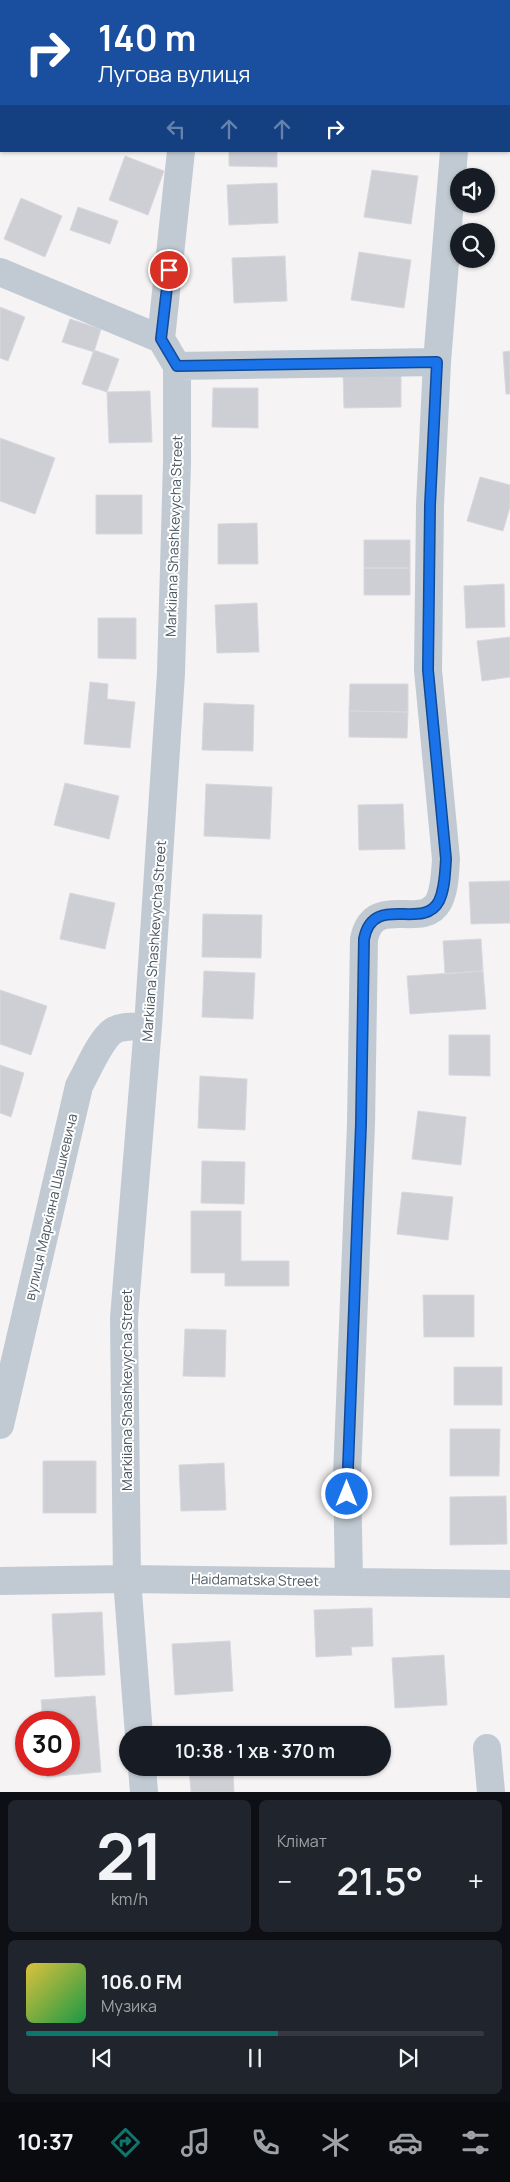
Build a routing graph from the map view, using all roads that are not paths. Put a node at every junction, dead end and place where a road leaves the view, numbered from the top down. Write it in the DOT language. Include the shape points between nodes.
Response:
graph roads {
  1 [pos="182,152"];
  2 [pos="454,152"];
  3 [pos="0,272"];
  4 [pos="161,339"];
  5 [pos="437,362"];
  6 [pos="177,366"];
  7 [pos="148,1026"];
  8 [pos="0,1425"];
  9 [pos="127,1579"];
  10 [pos="0,1581"];
  11 [pos="349,1582"];
  12 [pos="510,1584"];
  13 [pos="138,1726"];
  14 [pos="487,1748"];
  15 [pos="143,1776"];
  16 [pos="144,1792"];
  17 [pos="491,1792"];
  1 -- 4 [label="street"];
  2 -- 5 [label="street"];
  3 -- 4 [label="street"];
  4 -- 6 [label="street"];
  5 -- 6 [label="street"];
  5 -- 11 [label="street" via="430,505 428,670 446,859 444,887 432,910 377,917 367,926 364,939 361,1124 347,1476"];
  6 -- 7 [label="street, Markiiana Shashkevycha Street" via="171,674"];
  7 -- 8 [label="street, вулиця Маркіяна Шашкевича" via="113,1031 79,1086"];
  7 -- 9 [label="street, Markiiana Shashkevycha Street" via="124,1318"];
  9 -- 10 [label="street, Haidamatska Street"];
  9 -- 11 [label="street, Haidamatska Street"];
  9 -- 13 [label="street, Markiiana Shashkevycha Street"];
  11 -- 12 [label="street, Haidamatska Street"];
  14 -- 17 [label="street"];
  15 -- 16 [label="street"];
}
